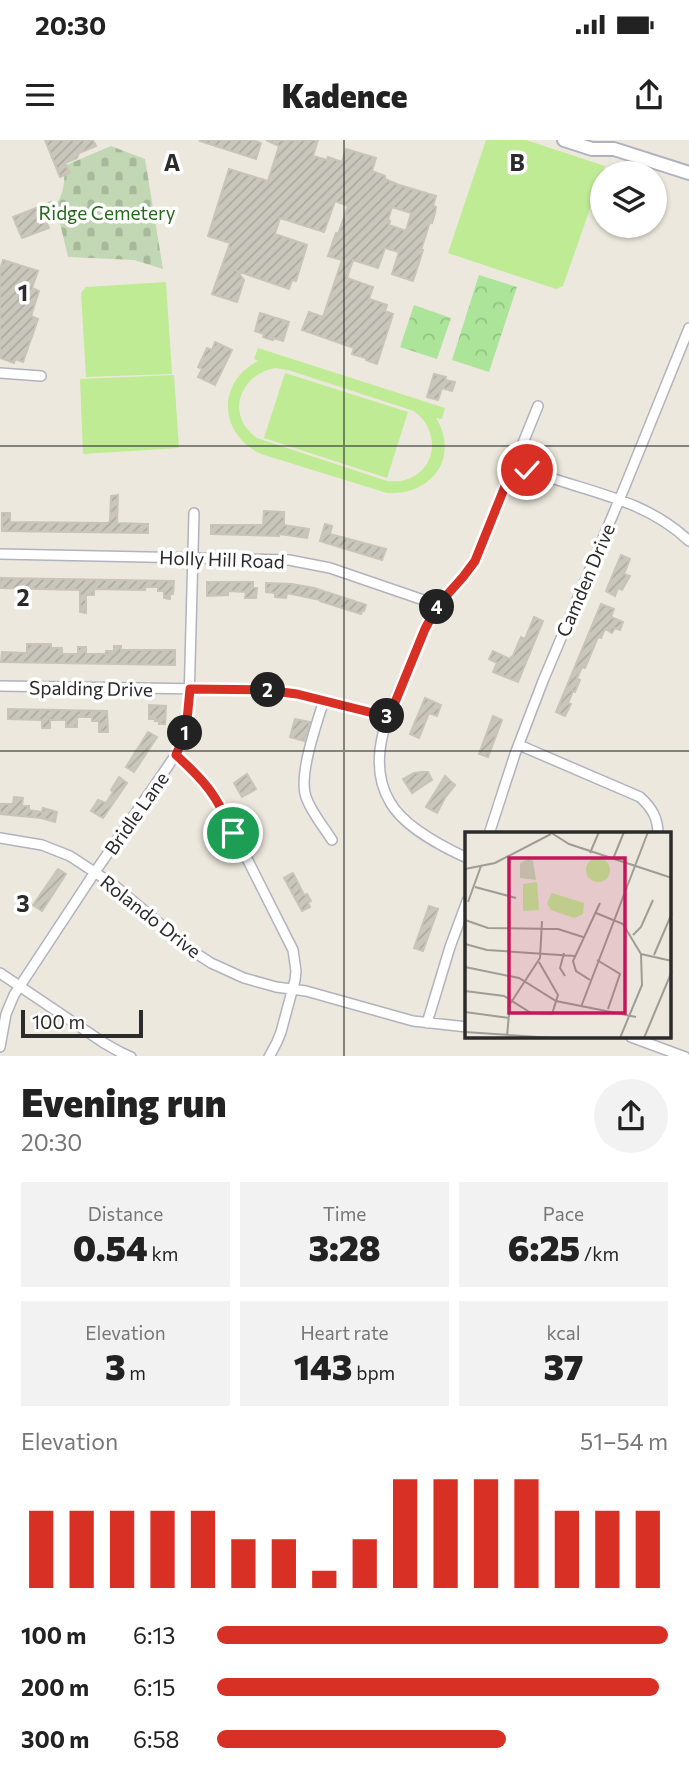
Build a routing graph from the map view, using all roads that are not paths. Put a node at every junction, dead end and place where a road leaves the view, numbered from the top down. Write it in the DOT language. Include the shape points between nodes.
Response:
graph roads {
  1 [pos="564,140"];
  2 [pos="612,143"];
  3 [pos="689,173"];
  4 [pos="689,328"];
  5 [pos="0,373"];
  6 [pos="41,376"];
  7 [pos="538,406"];
  8 [pos="514,464"];
  9 [pos="619,499"];
  10 [pos="194,513"];
  11 [pos="689,541"];
  12 [pos="0,554"];
  13 [pos="193,558"];
  14 [pos="438,605"];
  15 [pos="0,686"];
  16 [pos="190,689"];
  17 [pos="324,700"];
  18 [pos="389,717"];
  19 [pos="519,745"];
  20 [pos="176,755"];
  21 [pos="490,832"];
  22 [pos="658,832"];
  23 [pos="0,838"];
  24 [pos="332,840"];
  25 [pos="465,857"];
  26 [pos="95,872"];
  27 [pos="465,907"];
  28 [pos="0,973"];
  29 [pos="20,986"];
  30 [pos="292,990"];
  31 [pos="427,1023"];
  32 [pos="465,1027"];
  33 [pos="637,1039"];
  34 [pos="0,1047"];
  35 [pos="131,1056"];
  36 [pos="269,1056"];
  37 [pos="685,1056"];
  1 -- 2 [label="main road" via="592,149"];
  2 -- 3 [label="main road"];
  4 -- 9 [label="street, Camden Drive"];
  5 -- 6 [label="street"];
  7 -- 8 [label="street"];
  8 -- 9 [label="street"];
  8 -- 14 [label="street" via="475,561"];
  9 -- 11 [label="street" via="666,521"];
  9 -- 19 [label="street, Camden Drive"];
  10 -- 13 [label="street, Bridle Lane"];
  12 -- 13 [label="street, Holly Hill Road"];
  13 -- 14 [label="street, Holly Hill Road" via="314,564"];
  13 -- 16 [label="street, Bridle Lane"];
  14 -- 18 [label="street"];
  15 -- 16 [label="street, Spalding Drive"];
  16 -- 17 [label="street, Spalding Drive" via="266,690"];
  16 -- 20 [label="street, Bridle Lane" via="186,731"];
  17 -- 18 [label="street, Spalding Drive"];
  17 -- 24 [label="street" via="303,788"];
  18 -- 25 [label="street" via="379,765 389,801 423,833"];
  19 -- 21 [label="street, Camden Drive"];
  19 -- 22 [label="street" via="640,797 653,812"];
  20 -- 26 [label="street, Bridle Lane"];
  20 -- 30 [label="street" via="216,797 285,933 295,959"];
  23 -- 26 [label="street, Rolando Drive" via="57,850"];
  26 -- 29 [label="street, Bridle Lane"];
  26 -- 30 [label="street, Rolando Drive" via="211,963 244,978"];
  27 -- 31 [label="street"];
  28 -- 29 [label="street"];
  29 -- 34 [label="street, Bridle Lane" via="6,1014"];
  29 -- 35 [label="street"];
  30 -- 31 [label="street, Rolando Drive"];
  30 -- 36 [label="street"];
  31 -- 32 [label="street, Rolando Drive"];
  33 -- 37 [label="street"];
}
